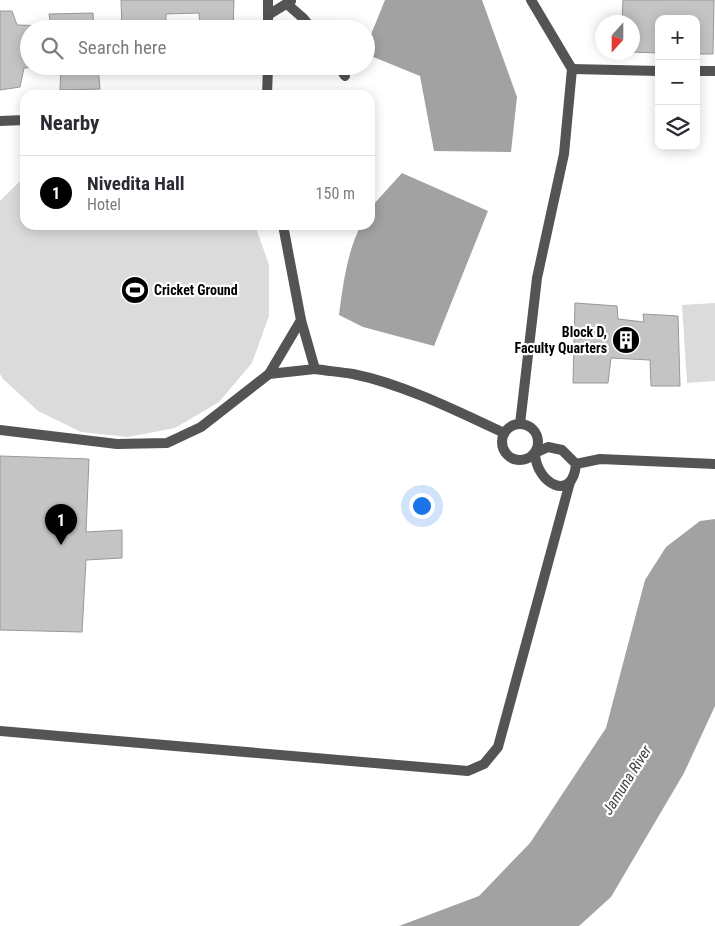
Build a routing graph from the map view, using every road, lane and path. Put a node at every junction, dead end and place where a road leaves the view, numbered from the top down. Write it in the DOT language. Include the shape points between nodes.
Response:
graph roads {
  1 [pos="268,0"];
  2 [pos="531,0"];
  3 [pos="289,2"];
  4 [pos="268,15"];
  5 [pos="268,20"];
  6 [pos="305,20"];
  7 [pos="572,69"];
  8 [pos="655,70"];
  9 [pos="700,71"];
  10 [pos="715,71"];
  11 [pos="267,75"];
  12 [pos="266,90"];
  13 [pos="20,120"];
  14 [pos="0,121"];
  15 [pos="284,230"];
  16 [pos="301,320"];
  17 [pos="315,369"];
  18 [pos="269,374"];
  19 [pos="520,424"];
  20 [pos="0,430"];
  21 [pos="504,433"];
  22 [pos="535,453"];
  23 [pos="576,464"];
  24 [pos="715,464"];
  25 [pos="570,482"];
  26 [pos="0,732"];
  1 -- 4 [label="street"];
  2 -- 7 [label="street"];
  3 -- 4 [label="street"];
  3 -- 6 [label="street"];
  4 -- 5 [label="street"];
  7 -- 8 [label="street"];
  7 -- 19 [label="street" via="564,154 537,278"];
  9 -- 10 [label="street"];
  11 -- 12 [label="street"];
  13 -- 14 [label="street"];
  15 -- 16 [label="street"];
  16 -- 17 [label="street"];
  16 -- 18 [label="street"];
  17 -- 18 [label="street"];
  17 -- 21 [label="street" via="354,374 388,384"];
  18 -- 20 [label="street" via="201,427 167,443 117,444"];
  19 -- 21 [label="street"];
  19 -- 22 [label="street" via="532,428 537,434 539,440"];
  21 -- 22 [label="street" via="504,451 510,458 519,461"];
  22 -- 23 [label="street" via="548,447 562,450"];
  22 -- 25 [label="street" via="535,463 542,476 556,486"];
  23 -- 24 [label="street" via="600,459"];
  23 -- 25 [label="street"];
  25 -- 26 [label="street" via="498,747 484,764 468,770"];
}
